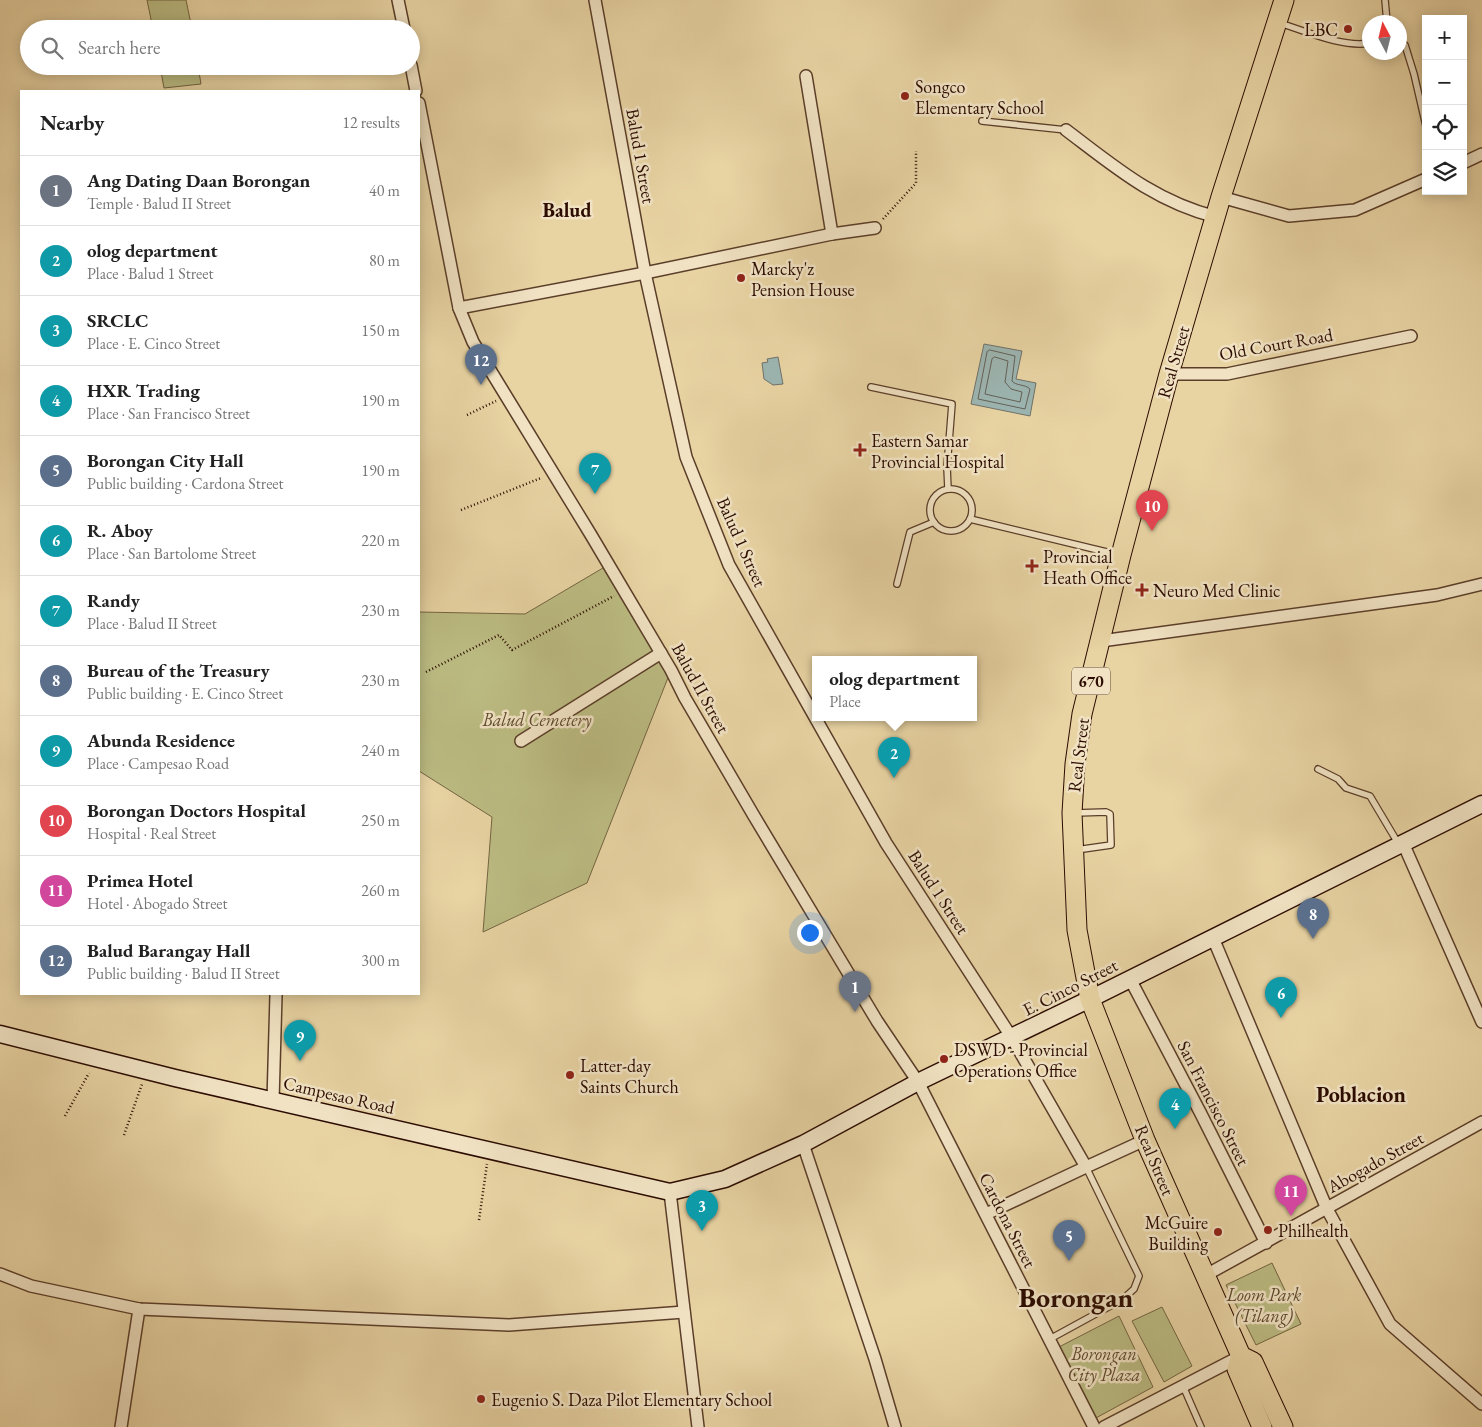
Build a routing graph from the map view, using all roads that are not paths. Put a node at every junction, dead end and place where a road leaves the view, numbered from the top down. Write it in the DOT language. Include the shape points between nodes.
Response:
graph roads {
  1 [pos="398,0"];
  2 [pos="595,0"];
  3 [pos="1284,0"];
  4 [pos="1385,0"];
  5 [pos="1386,15"];
  6 [pos="402,20"];
  7 [pos="1276,22"];
  8 [pos="1362,44"];
  9 [pos="1407,51"];
  10 [pos="413,75"];
  11 [pos="806,76"];
  12 [pos="416,90"];
  13 [pos="420,108"];
  14 [pos="1422,109"];
  15 [pos="982,121"];
  16 [pos="1066,130"];
  17 [pos="1482,154"];
  18 [pos="1467,160"];
  19 [pos="1422,181"];
  20 [pos="1221,197"];
  21 [pos="1216,217"];
  22 [pos="875,228"];
  23 [pos="832,234"];
  24 [pos="645,273"];
  25 [pos="459,308"];
  26 [pos="1411,336"];
  27 [pos="1169,374"];
  28 [pos="871,387"];
  29 [pos="948,489"];
  30 [pos="970,519"];
  31 [pos="934,522"];
  32 [pos="1121,555"];
  33 [pos="897,584"];
  34 [pos="1482,584"];
  35 [pos="1101,641"];
  36 [pos="661,653"];
  37 [pos="812,712"];
  38 [pos="817,721"];
  39 [pos="521,740"];
  40 [pos="1318,769"];
  41 [pos="1482,804"];
  42 [pos="1072,813"];
  43 [pos="1401,844"];
  44 [pos="1073,850"];
  45 [pos="1213,938"];
  46 [pos="1130,979"];
  47 [pos="276,995"];
  48 [pos="1090,1000"];
  49 [pos="1482,1022"];
  50 [pos="0,1034"];
  51 [pos="1012,1038"];
  52 [pos="918,1082"];
  53 [pos="273,1100"];
  54 [pos="1482,1122"];
  55 [pos="1145,1140"];
  56 [pos="803,1144"];
  57 [pos="1086,1166"];
  58 [pos="670,1192"];
  59 [pos="1327,1209"];
  60 [pos="986,1214"];
  61 [pos="1266,1243"];
  62 [pos="0,1274"];
  63 [pos="1206,1275"];
  64 [pos="139,1309"];
  65 [pos="684,1312"];
  66 [pos="1048,1340"];
  67 [pos="1241,1356"];
  68 [pos="1183,1386"];
  69 [pos="1482,1404"];
  70 [pos="121,1427"];
  71 [pos="698,1427"];
  72 [pos="895,1427"];
  73 [pos="1094,1427"];
  74 [pos="1104,1427"];
  75 [pos="1201,1427"];
  76 [pos="1262,1427"];
  77 [pos="1283,1427"];
  1 -- 6 [label="street"];
  2 -- 24 [label="street, Balud 1 Street"];
  3 -- 7 [label="main road, Real Street / 670"];
  4 -- 5 [label="lane"];
  7 -- 8 [label="lane" via="1337,41"];
  7 -- 20 [label="main road, Real Street / 670"];
  9 -- 14 [label="lane"];
  10 -- 12 [label="street"];
  11 -- 23 [label="street"];
  13 -- 25 [label="street, Balud II Street"];
  15 -- 16 [label="lane"];
  16 -- 21 [label="street" via="1133,181 1197,212"];
  17 -- 18 [label="street"];
  19 -- 20 [label="street" via="1355,210 1289,216"];
  20 -- 21 [label="main road, Real Street / 670"];
  21 -- 27 [label="main road, Real Street / 670"];
  22 -- 23 [label="street"];
  23 -- 24 [label="street"];
  24 -- 25 [label="street"];
  24 -- 37 [label="street, Balud 1 Street" via="686,457 729,565"];
  25 -- 36 [label="street, Balud II Street" via="473,342"];
  26 -- 27 [label="street, Old Court Road" via="1227,374"];
  27 -- 32 [label="main road, Real Street / 670"];
  28 -- 29 [label="lane" via="952,404"];
  29 -- 30 [label="lane" via="961,492 969,500"];
  29 -- 31 [label="lane" via="931,503 930,514"];
  30 -- 31 [label="lane" via="962,527 950,530"];
  30 -- 32 [label="lane"];
  31 -- 33 [label="lane" via="910,532"];
  32 -- 35 [label="main road, Real Street / 670"];
  34 -- 35 [label="street" via="1437,595"];
  35 -- 42 [label="main road, Real Street / 670" via="1082,714"];
  36 -- 39 [label="street"];
  36 -- 52 [label="street, Balud II Street" via="754,816 877,1021"];
  38 -- 51 [label="street, Balud 1 Street" via="886,843"];
  40 -- 43 [label="lane" via="1338,779 1346,788 1370,796"];
  41 -- 43 [label="street, E. Cinco Street"];
  42 -- 44 [label="main road, Real Street / 670"];
  42 -- 44 [label="lane" via="1110,814 1111,845"];
  43 -- 45 [label="street, E. Cinco Street"];
  43 -- 49 [label="street"];
  44 -- 48 [label="main road, Real Street / 670" via="1077,930"];
  45 -- 46 [label="street, E. Cinco Street"];
  45 -- 59 [label="street"];
  46 -- 48 [label="street, E. Cinco Street"];
  46 -- 61 [label="street, San Francisco Street"];
  47 -- 53 [label="street"];
  48 -- 51 [label="street, E. Cinco Street"];
  48 -- 55 [label="main road, Real Street / 670"];
  50 -- 53 [label="street, Campesao Road"];
  51 -- 52 [label="street, E. Cinco Street"];
  51 -- 57 [label="street, Balud 1 Street"];
  52 -- 56 [label="street, E. Cinco Street"];
  52 -- 60 [label="street, Cardona Street"];
  53 -- 58 [label="street, Campesao Road"];
  54 -- 59 [label="street, Abogado Street"];
  55 -- 57 [label="street"];
  55 -- 63 [label="main road, Real Street / 670"];
  56 -- 58 [label="street, E. Cinco Street" via="725,1179"];
  56 -- 72 [label="street"];
  57 -- 60 [label="street"];
  57 -- 66 [label="lane" via="1139,1276 1134,1289 1123,1299"];
  58 -- 65 [label="street"];
  59 -- 61 [label="street, Abogado Street"];
  59 -- 69 [label="street" via="1390,1324"];
  60 -- 66 [label="street, Cardona Street"];
  61 -- 63 [label="street, Abogado Street"];
  62 -- 64 [label="street" via="31,1286"];
  63 -- 67 [label="main road, Real Street / 670"];
  64 -- 65 [label="street" via="509,1324"];
  64 -- 70 [label="street"];
  65 -- 71 [label="street"];
  66 -- 73 [label="street, Cardona Street"];
  67 -- 68 [label="street"];
  67 -- 76 [label="main road, Real Street / 670" via="1237,1369"];
  67 -- 77 [label="main road, Real Street / 670" via="1253,1362"];
  68 -- 74 [label="street"];
  68 -- 75 [label="lane"];
}
